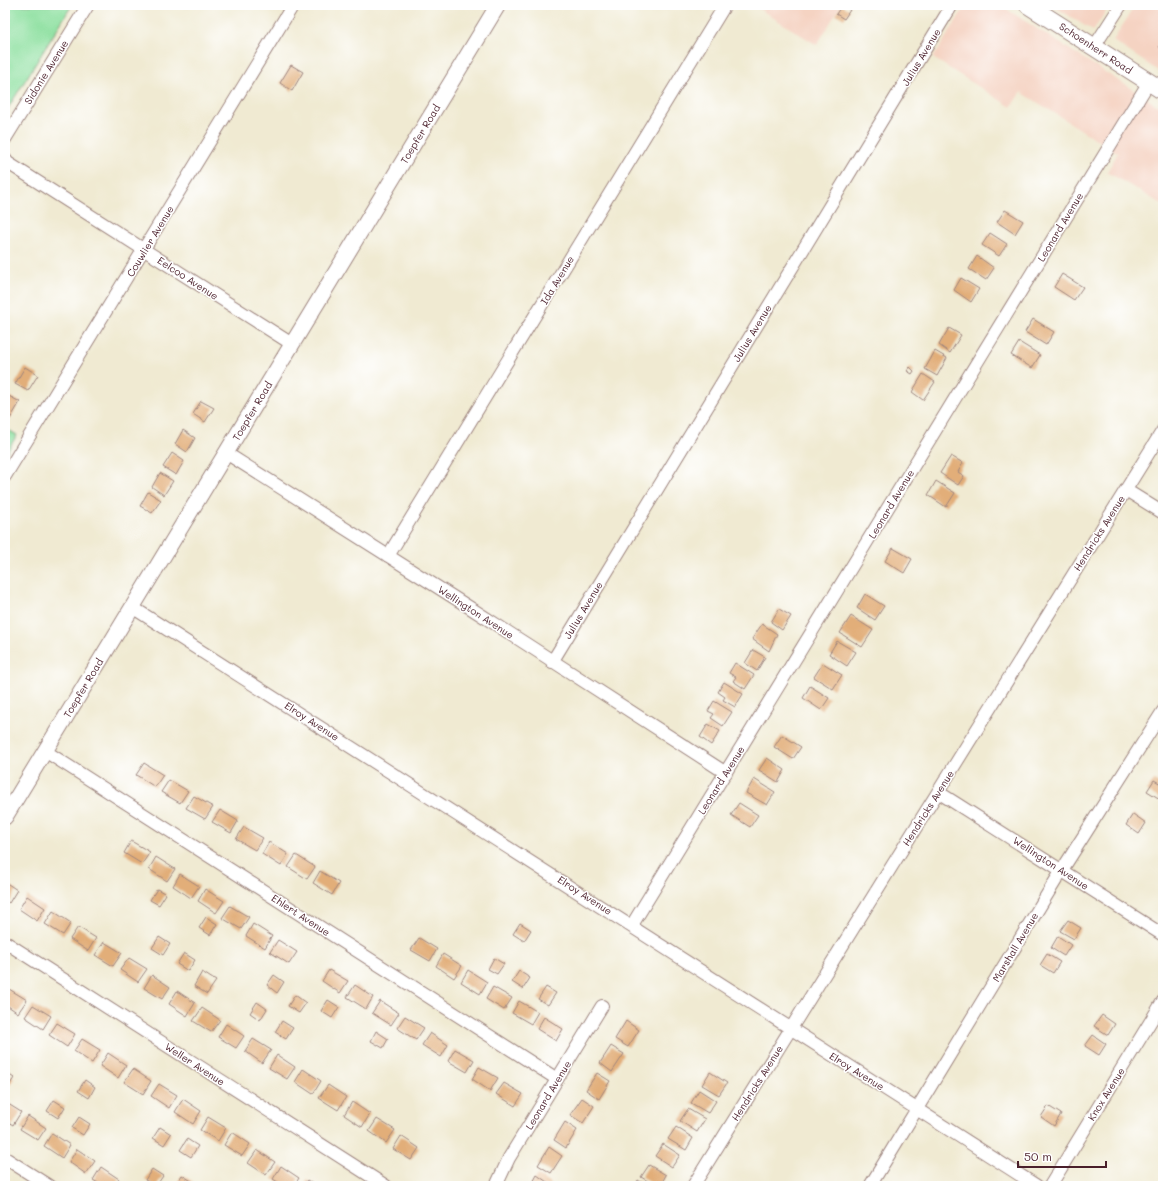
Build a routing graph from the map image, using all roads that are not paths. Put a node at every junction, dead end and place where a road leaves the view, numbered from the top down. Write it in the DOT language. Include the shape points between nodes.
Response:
graph roads {
  1 [pos="88,5"];
  2 [pos="293,5"];
  3 [pos="498,5"];
  4 [pos="725,5"];
  5 [pos="952,5"];
  6 [pos="1028,5"];
  7 [pos="1121,5"];
  8 [pos="1094,47"];
  9 [pos="1149,82"];
  10 [pos="1163,91"];
  11 [pos="5,139"];
  12 [pos="5,159"];
  13 [pos="144,249"];
  14 [pos="292,344"];
  15 [pos="1163,430"];
  16 [pos="226,453"];
  17 [pos="5,476"];
  18 [pos="1126,490"];
  19 [pos="1163,513"];
  20 [pos="388,556"];
  21 [pos="132,607"];
  22 [pos="552,662"];
  23 [pos="1163,711"];
  24 [pos="45,751"];
  25 [pos="726,773"];
  26 [pos="938,792"];
  27 [pos="5,817"];
  28 [pos="1062,870"];
  29 [pos="632,925"];
  30 [pos="1163,935"];
  31 [pos="5,942"];
  32 [pos="1163,1001"];
  33 [pos="602,1006"];
  34 [pos="790,1029"];
  35 [pos="557,1079"];
  36 [pos="918,1109"];
  37 [pos="5,1158"];
  38 [pos="49,1186"];
  39 [pos="386,1186"];
  40 [pos="496,1186"];
  41 [pos="693,1186"];
  42 [pos="870,1186"];
  43 [pos="1037,1186"];
  44 [pos="1050,1186"];
  1 -- 11 [label="street, Sidonie Avenue"];
  2 -- 13 [label="street, Couwlier Avenue"];
  3 -- 14 [label="street, Toepfer Road"];
  4 -- 20 [label="street, Ida Avenue"];
  5 -- 22 [label="street, Julius Avenue"];
  6 -- 8 [label="main road, Schoenherr Road"];
  7 -- 8 [label="street"];
  8 -- 9 [label="main road, Schoenherr Road"];
  9 -- 10 [label="main road, Schoenherr Road"];
  9 -- 25 [label="street, Leonard Avenue"];
  12 -- 13 [label="street, Eelcoo Avenue"];
  13 -- 14 [label="street, Eelcoo Avenue"];
  13 -- 17 [label="street, Couwlier Avenue"];
  14 -- 16 [label="street, Toepfer Road"];
  15 -- 18 [label="street, Hendricks Avenue"];
  16 -- 20 [label="street, Wellington Avenue"];
  16 -- 21 [label="street, Toepfer Road"];
  18 -- 19 [label="street"];
  18 -- 26 [label="street, Hendricks Avenue"];
  20 -- 22 [label="street, Wellington Avenue"];
  21 -- 24 [label="street, Toepfer Road"];
  21 -- 29 [label="street, Elroy Avenue"];
  22 -- 25 [label="street, Wellington Avenue"];
  23 -- 28 [label="street, Marshall Avenue"];
  24 -- 27 [label="street, Toepfer Road"];
  24 -- 35 [label="street, Ehlert Avenue"];
  25 -- 29 [label="street, Leonard Avenue"];
  26 -- 28 [label="street, Wellington Avenue"];
  26 -- 34 [label="street, Hendricks Avenue"];
  28 -- 30 [label="street, Wellington Avenue"];
  28 -- 36 [label="street, Marshall Avenue"];
  29 -- 34 [label="street, Elroy Avenue"];
  31 -- 39 [label="street, Weller Avenue"];
  32 -- 44 [label="street, Knox Avenue"];
  33 -- 35 [label="street, Leonard Avenue"];
  34 -- 36 [label="street, Elroy Avenue"];
  34 -- 41 [label="street, Hendricks Avenue"];
  35 -- 40 [label="street, Leonard Avenue" via="509,1158"];
  36 -- 42 [label="street, Marshall Avenue"];
  36 -- 43 [label="street, Elroy Avenue"];
  37 -- 38 [label="street"];
}
